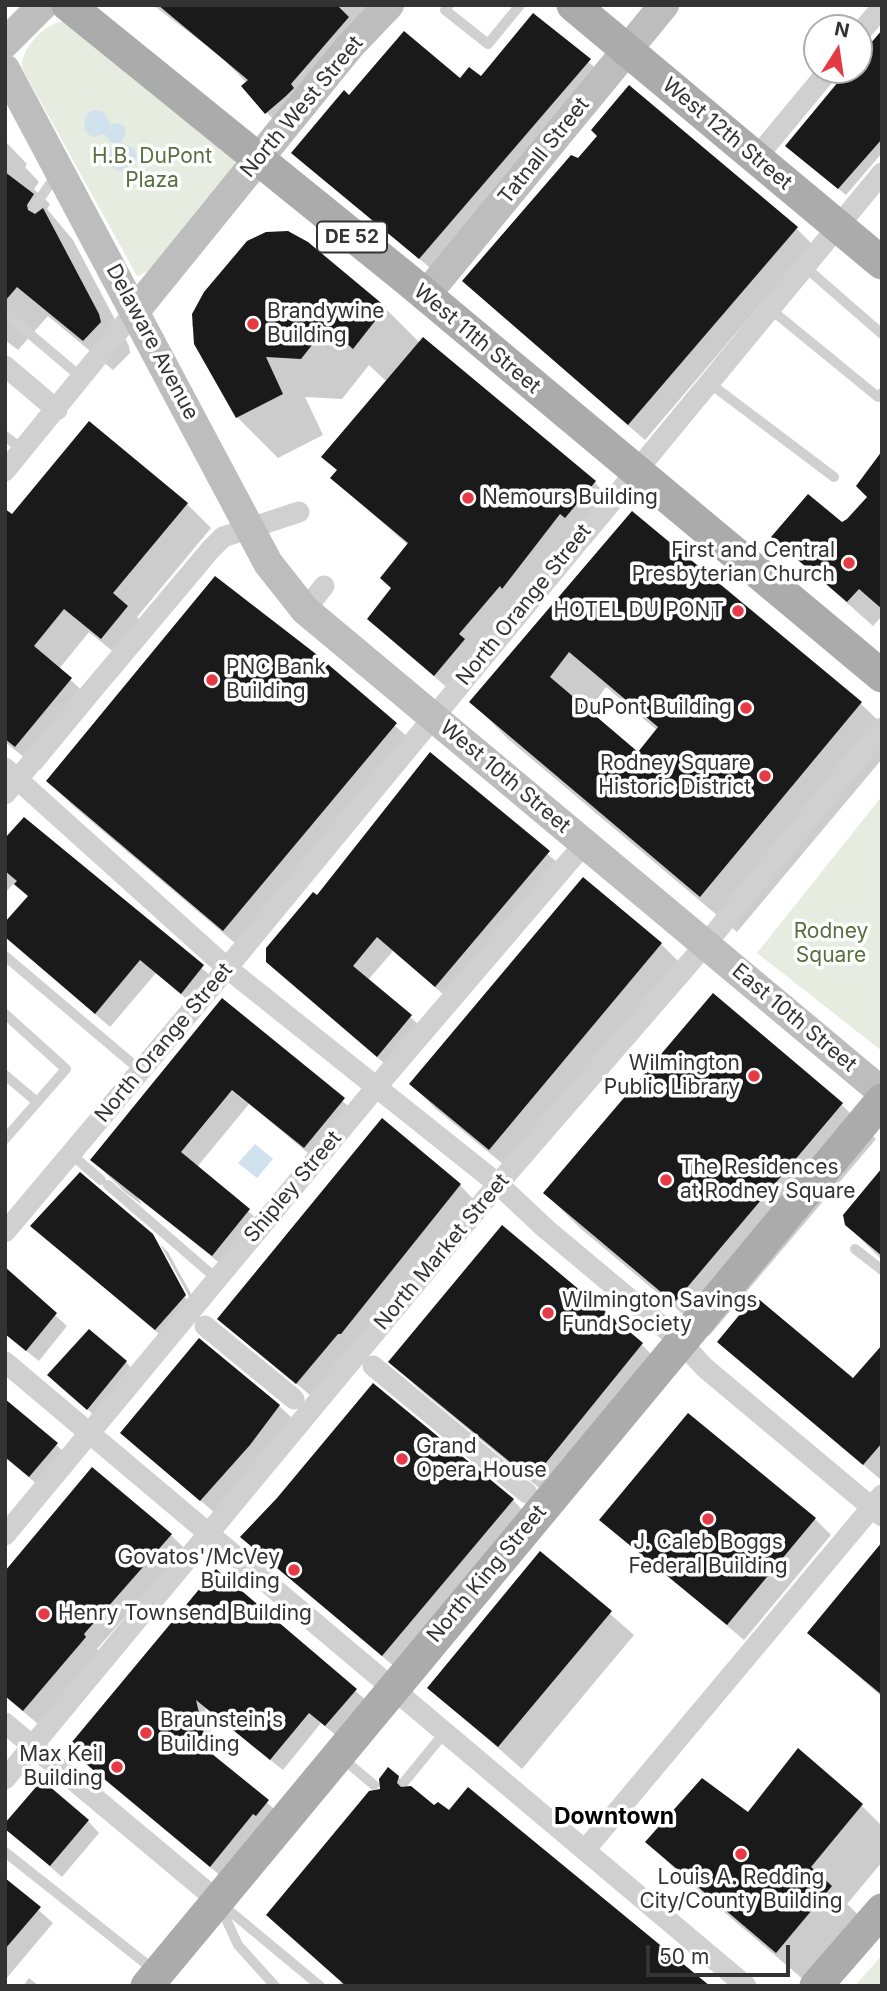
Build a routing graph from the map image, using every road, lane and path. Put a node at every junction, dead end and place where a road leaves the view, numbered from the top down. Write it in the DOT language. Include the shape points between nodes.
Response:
graph roads {
  1 [pos="43,5"];
  2 [pos="68,5"];
  3 [pos="389,5"];
  4 [pos="449,5"];
  5 [pos="573,5"];
  6 [pos="664,5"];
  7 [pos="518,6"];
  8 [pos="5,43"];
  9 [pos="627,50"];
  10 [pos="5,69"];
  11 [pos="817,84"];
  12 [pos="755,158"];
  13 [pos="257,161"];
  14 [pos="60,170"];
  15 [pos="882,173"];
  16 [pos="35,206"];
  17 [pos="837,226"];
  18 [pos="882,263"];
  19 [pos="804,266"];
  20 [pos="425,296"];
  21 [pos="769,308"];
  22 [pos="135,311"];
  23 [pos="5,313"];
  24 [pos="882,334"];
  25 [pos="5,366"];
  26 [pos="82,377"];
  27 [pos="708,382"];
  28 [pos="882,393"];
  29 [pos="57,410"];
  30 [pos="5,436"];
  31 [pos="23,450"];
  32 [pos="634,470"];
  33 [pos="5,471"];
  34 [pos="834,477"];
  35 [pos="299,512"];
  36 [pos="251,528"];
  37 [pos="324,586"];
  38 [pos="305,610"];
  39 [pos="882,676"];
  40 [pos="433,718"];
  41 [pos="882,728"];
  42 [pos="9,780"];
  43 [pos="585,843"];
  44 [pos="706,944"];
  45 [pos="5,957"];
  46 [pos="227,968"];
  47 [pos="5,1014"];
  48 [pos="140,1070"];
  49 [pos="5,1074"];
  50 [pos="378,1085"];
  51 [pos="882,1092"];
  52 [pos="882,1100"];
  53 [pos="37,1102"];
  54 [pos="5,1139"];
  55 [pos="71,1154"];
  56 [pos="498,1184"];
  57 [pos="5,1232"];
  58 [pos="855,1249"];
  59 [pos="882,1270"];
  60 [pos="217,1279"];
  61 [pos="205,1326"];
  62 [pos="681,1342"];
  63 [pos="5,1362"];
  64 [pos="373,1366"];
  65 [pos="294,1399"];
  66 [pos="89,1433"];
  67 [pos="527,1493"];
  68 [pos="878,1506"];
  69 [pos="209,1533"];
  70 [pos="5,1535"];
  71 [pos="392,1688"];
  72 [pos="5,1723"];
  73 [pos="445,1732"];
  74 [pos="33,1746"];
  75 [pos="337,1754"];
  76 [pos="5,1779"];
  77 [pos="405,1781"];
  78 [pos="374,1785"];
  79 [pos="586,1850"];
  80 [pos="5,1852"];
  81 [pos="218,1901"];
  82 [pos="882,1910"];
  83 [pos="157,1981"];
  84 [pos="275,1986"];
  85 [pos="320,1986"];
  86 [pos="746,1986"];
  87 [pos="816,1986"];
  1 -- 8 [label="main road"];
  2 -- 13 [label="main road, West 11th Street / DE 52"];
  3 -- 13 [label="main road, North West Street"];
  4 -- 7 [label="lane" via="445,10 488,44"];
  5 -- 9 [label="main road, West 12th Street"];
  6 -- 9 [label="main road, Tatnall Street"];
  9 -- 12 [label="main road, West 12th Street"];
  9 -- 20 [label="main road, Tatnall Street"];
  10 -- 14 [label="main road, Delaware Avenue"];
  11 -- 12 [label="street"];
  12 -- 17 [label="main road, West 12th Street"];
  13 -- 20 [label="main road, West 11th Street / DE 52"];
  13 -- 22 [label="main road, North West Street"];
  14 -- 16 [label="lane"];
  14 -- 22 [label="main road, Delaware Avenue"];
  15 -- 17 [label="street, North Orange Street"];
  17 -- 18 [label="main road, West 12th Street"];
  17 -- 19 [label="street, North Orange Street"];
  19 -- 21 [label="street, North Orange Street"];
  19 -- 24 [label="lane"];
  20 -- 32 [label="main road, West 11th Street / DE 52"];
  21 -- 27 [label="street, North Orange Street"];
  21 -- 28 [label="lane" via="878,397"];
  22 -- 26 [label="street, North West Street"];
  22 -- 36 [label="main road, Delaware Avenue"];
  23 -- 26 [label="lane"];
  25 -- 29 [label="street"];
  26 -- 29 [label="street, North West Street"];
  27 -- 32 [label="street, North Orange Street"];
  27 -- 34 [label="lane"];
  29 -- 31 [label="street, North West Street"];
  30 -- 31 [label="lane"];
  31 -- 33 [label="street, North West Street"];
  32 -- 39 [label="main road, West 11th Street / DE 52"];
  32 -- 40 [label="street, North Orange Street"];
  35 -- 36 [label="street"];
  36 -- 38 [label="main road, Delaware Avenue" via="268,563"];
  36 -- 42 [label="street" via="223,537 211,548"];
  37 -- 38 [label="street"];
  38 -- 40 [label="main road, West 10th Street"];
  40 -- 43 [label="main road, West 10th Street"];
  40 -- 46 [label="street, North Orange Street"];
  41 -- 44 [label="street, North Market Street"];
  42 -- 46 [label="street"];
  43 -- 44 [label="main road, West 10th Street"];
  43 -- 50 [label="street, Shipley Street"];
  44 -- 51 [label="main road, East 10th Street"];
  44 -- 56 [label="street, North Market Street"];
  45 -- 48 [label="lane"];
  46 -- 48 [label="street, North Orange Street"];
  46 -- 50 [label="street"];
  47 -- 53 [label="lane" via="66,1069"];
  48 -- 55 [label="street, North Orange Street"];
  49 -- 53 [label="lane"];
  50 -- 56 [label="street"];
  50 -- 60 [label="street, Shipley Street"];
  52 -- 62 [label="main road, North King Street"];
  53 -- 54 [label="lane"];
  55 -- 57 [label="street, North Orange Street"];
  55 -- 60 [label="lane"];
  56 -- 62 [label="street"];
  56 -- 69 [label="street, North Market Street"];
  58 -- 59 [label="lane"];
  60 -- 66 [label="street, Shipley Street"];
  61 -- 65 [label="street"];
  62 -- 68 [label="street" via="705,1368"];
  62 -- 71 [label="main road, North King Street"];
  63 -- 66 [label="street"];
  64 -- 67 [label="street"];
  66 -- 69 [label="street"];
  66 -- 70 [label="street, Shipley Street"];
  68 -- 79 [label="street"];
  69 -- 71 [label="street"];
  69 -- 74 [label="street, North Market Street"];
  71 -- 73 [label="street"];
  71 -- 75 [label="main road, North King Street"];
  72 -- 74 [label="street"];
  73 -- 77 [label="lane"];
  73 -- 79 [label="street"];
  74 -- 76 [label="street, North Market Street"];
  74 -- 81 [label="street"];
  75 -- 78 [label="lane"];
  75 -- 81 [label="main road, North King Street"];
  79 -- 86 [label="street"];
  80 -- 83 [label="lane"];
  81 -- 83 [label="main road, North King Street"];
  81 -- 84 [label="lane" via="238,1945"];
  81 -- 85 [label="lane"];
  82 -- 87 [label="main road"];
}
